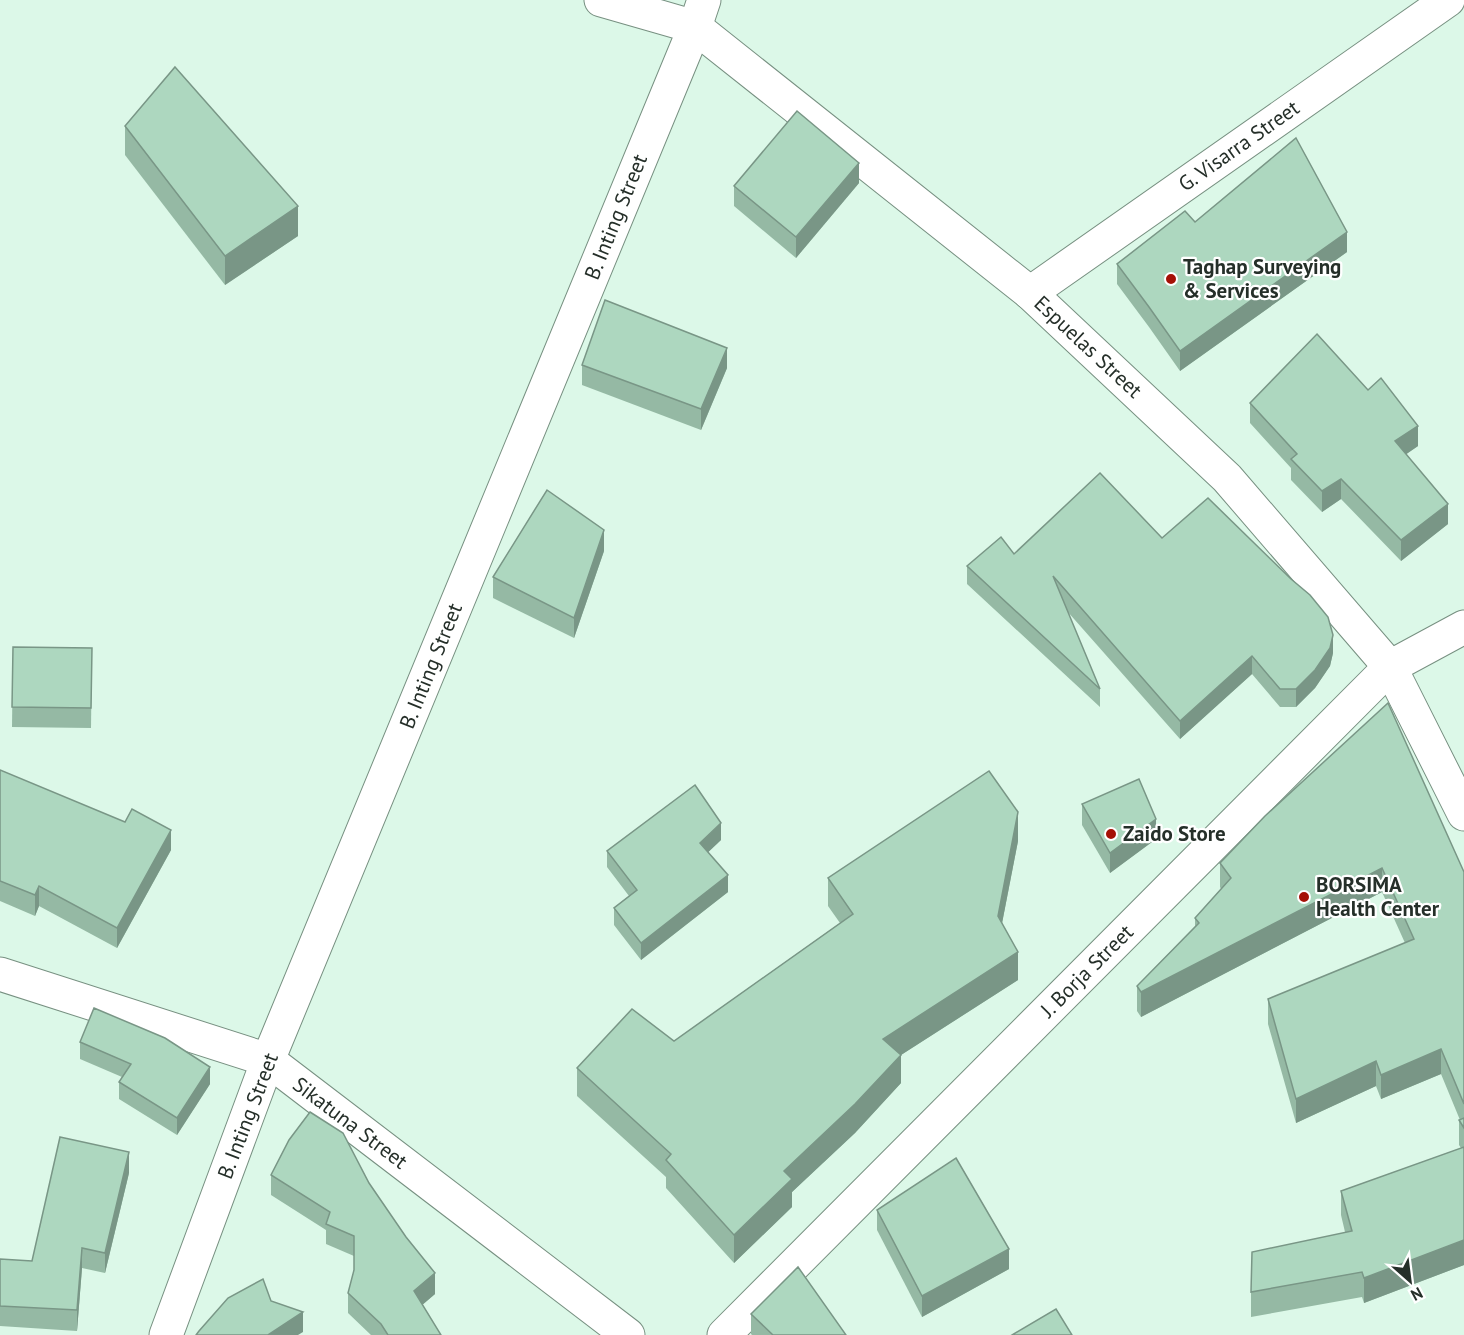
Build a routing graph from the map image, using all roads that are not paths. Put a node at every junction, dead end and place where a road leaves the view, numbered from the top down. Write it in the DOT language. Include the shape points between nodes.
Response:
graph roads {
  1 [pos="601,0"];
  2 [pos="1448,0"];
  3 [pos="699,13"];
  4 [pos="1030,293"];
  5 [pos="1464,627"];
  6 [pos="1390,667"];
  7 [pos="1464,814"];
  8 [pos="0,974"];
  9 [pos="268,1060"];
  10 [pos="166,1335"];
  11 [pos="628,1335"];
  12 [pos="724,1335"];
  1 -- 3 [label="street, Espuelas Street"];
  2 -- 4 [label="street, G. Visarra Street"];
  3 -- 4 [label="street, Espuelas Street"];
  3 -- 9 [label="street, B. Inting Street"];
  4 -- 6 [label="street, Espuelas Street" via="1227,478"];
  5 -- 6 [label="street, J. Borja Street"];
  6 -- 7 [label="street, Espuelas Street"];
  6 -- 12 [label="street, J. Borja Street"];
  8 -- 9 [label="street, Sikatuna Street"];
  9 -- 10 [label="street, B. Inting Street"];
  9 -- 11 [label="street, Sikatuna Street"];
}
